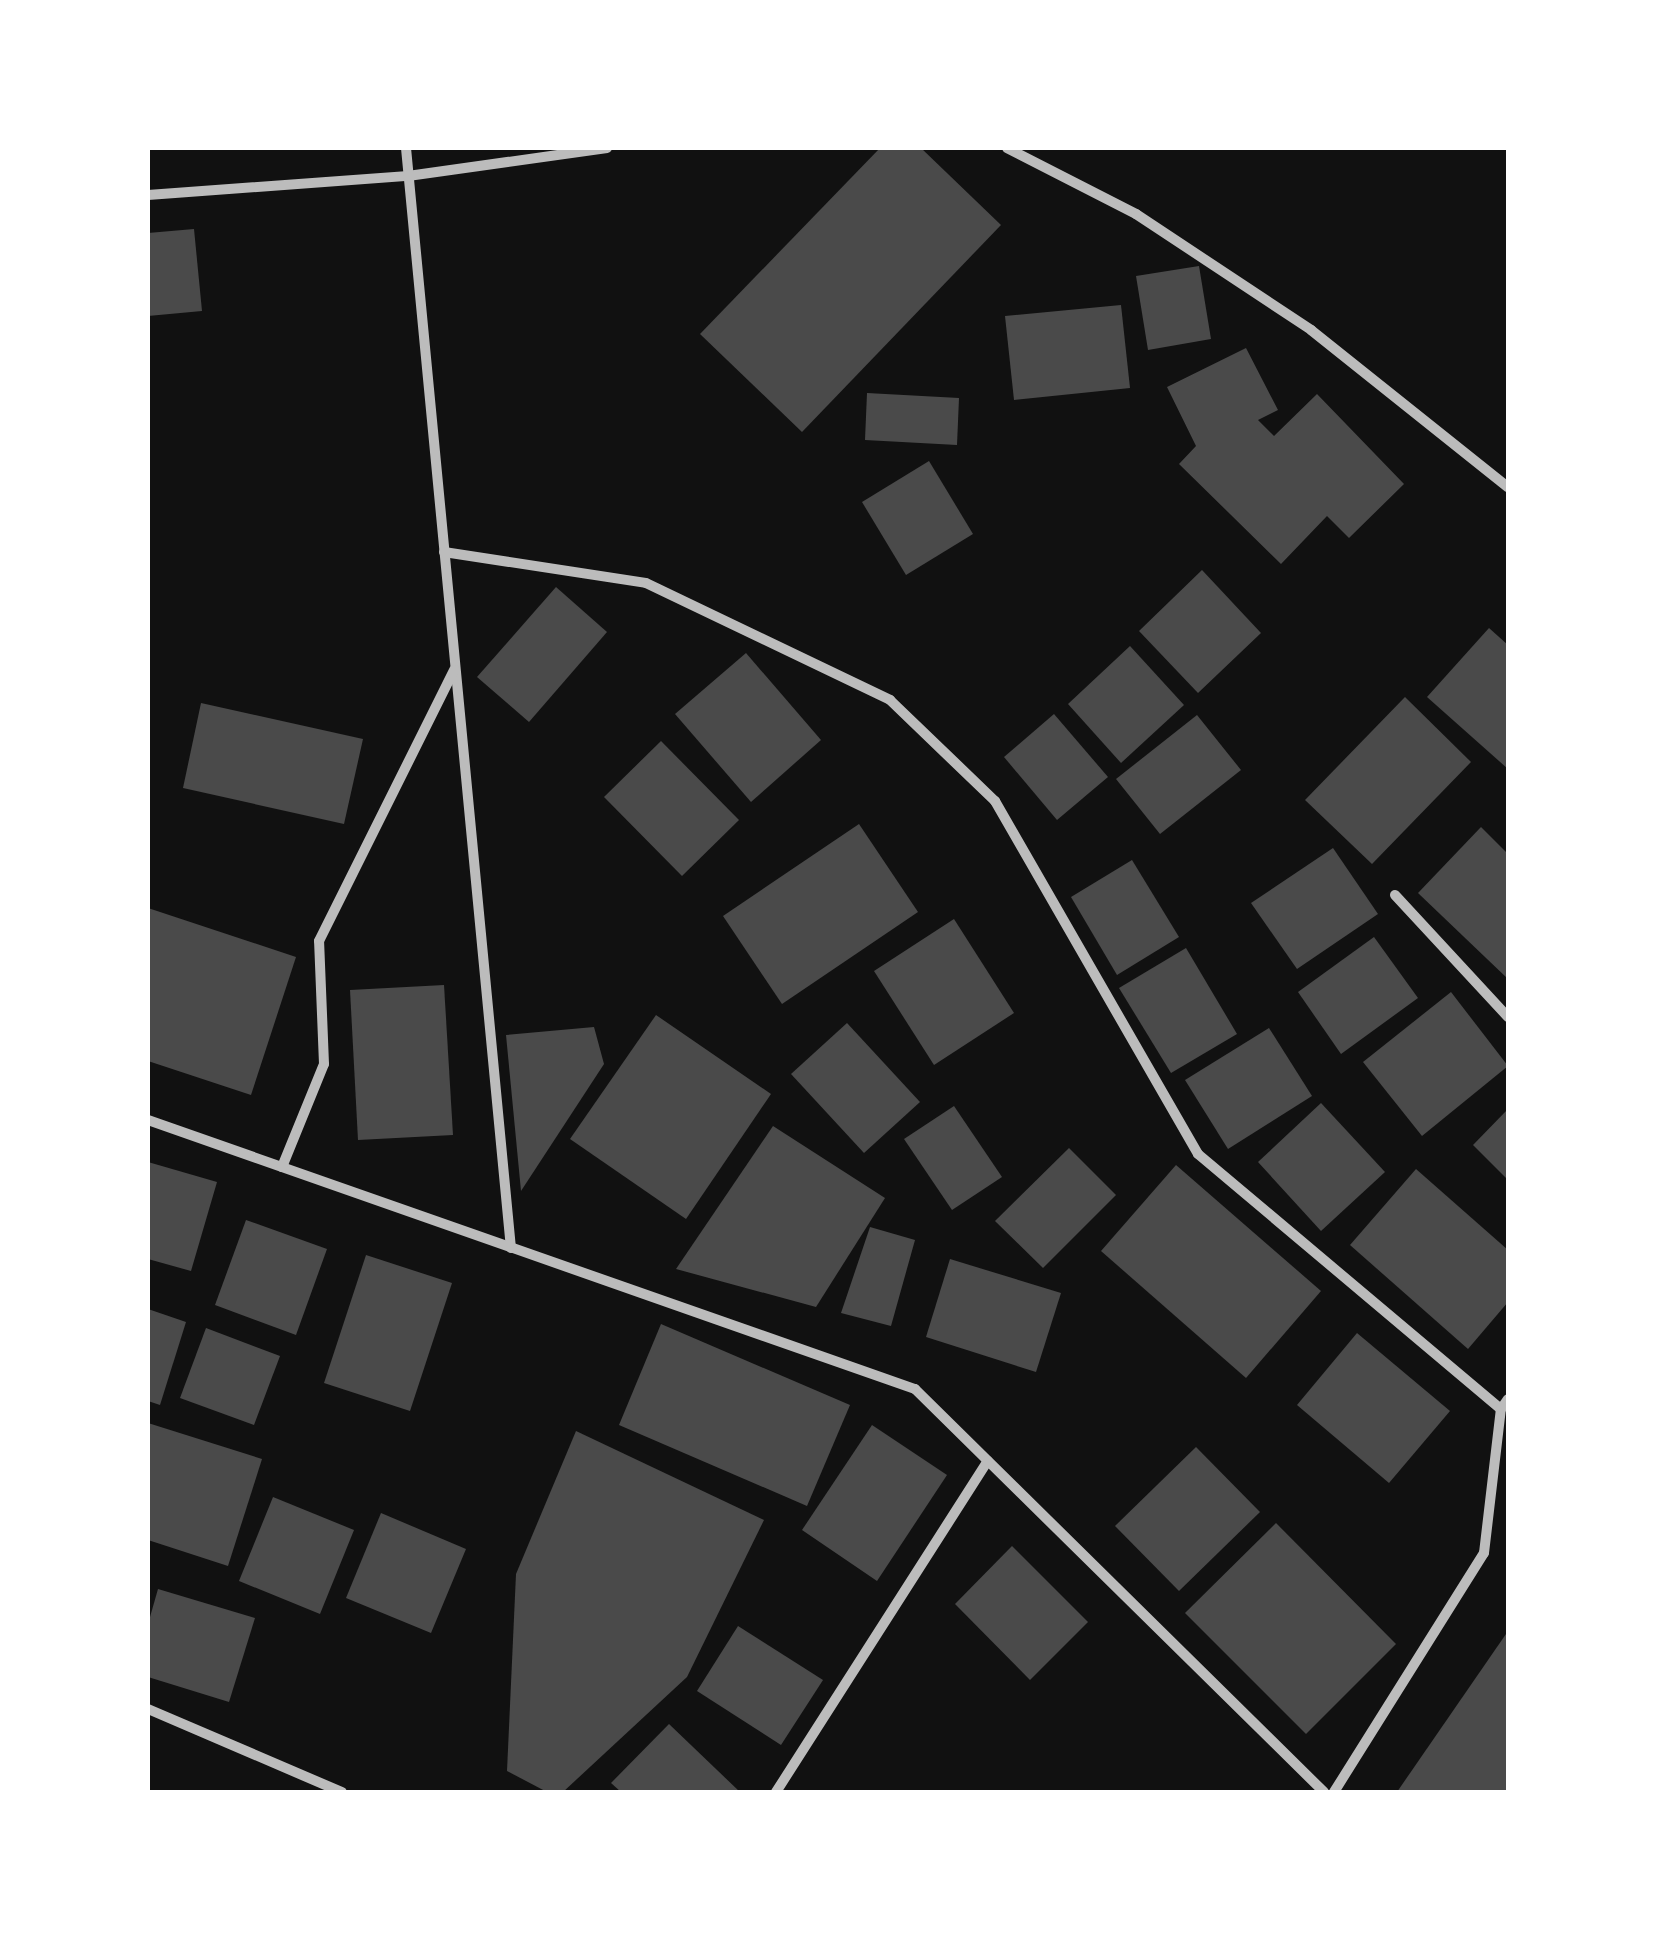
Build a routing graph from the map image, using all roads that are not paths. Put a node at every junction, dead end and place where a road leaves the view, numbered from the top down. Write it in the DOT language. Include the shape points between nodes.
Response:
graph roads {
  1 [pos="406,148"];
  2 [pos="607,148"];
  3 [pos="1008,148"];
  4 [pos="408,176"];
  5 [pos="148,194"];
  6 [pos="1508,486"];
  7 [pos="444,552"];
  8 [pos="455,669"];
  9 [pos="1395,895"];
  10 [pos="1508,1016"];
  11 [pos="148,1120"];
  12 [pos="282,1168"];
  13 [pos="511,1248"];
  14 [pos="1505,1404"];
  15 [pos="988,1461"];
  16 [pos="148,1709"];
  17 [pos="342,1792"];
  18 [pos="776,1792"];
  19 [pos="1324,1792"];
  20 [pos="1334,1792"];
  1 -- 4 [label="street"];
  2 -- 4 [label="street"];
  3 -- 6 [label="street" via="1136,214 1311,330"];
  4 -- 5 [label="street"];
  4 -- 7 [label="street"];
  7 -- 8 [label="street"];
  7 -- 14 [label="street" via="646,582 890,700 995,801 1198,1154"];
  8 -- 12 [label="street" via="319,941 324,1064"];
  8 -- 13 [label="street"];
  9 -- 10 [label="street"];
  11 -- 12 [label="street"];
  12 -- 13 [label="street"];
  13 -- 15 [label="street" via="916,1389"];
  14 -- 20 [label="street" via="1484,1553"];
  15 -- 18 [label="street"];
  15 -- 19 [label="street"];
  16 -- 17 [label="street"];
}
